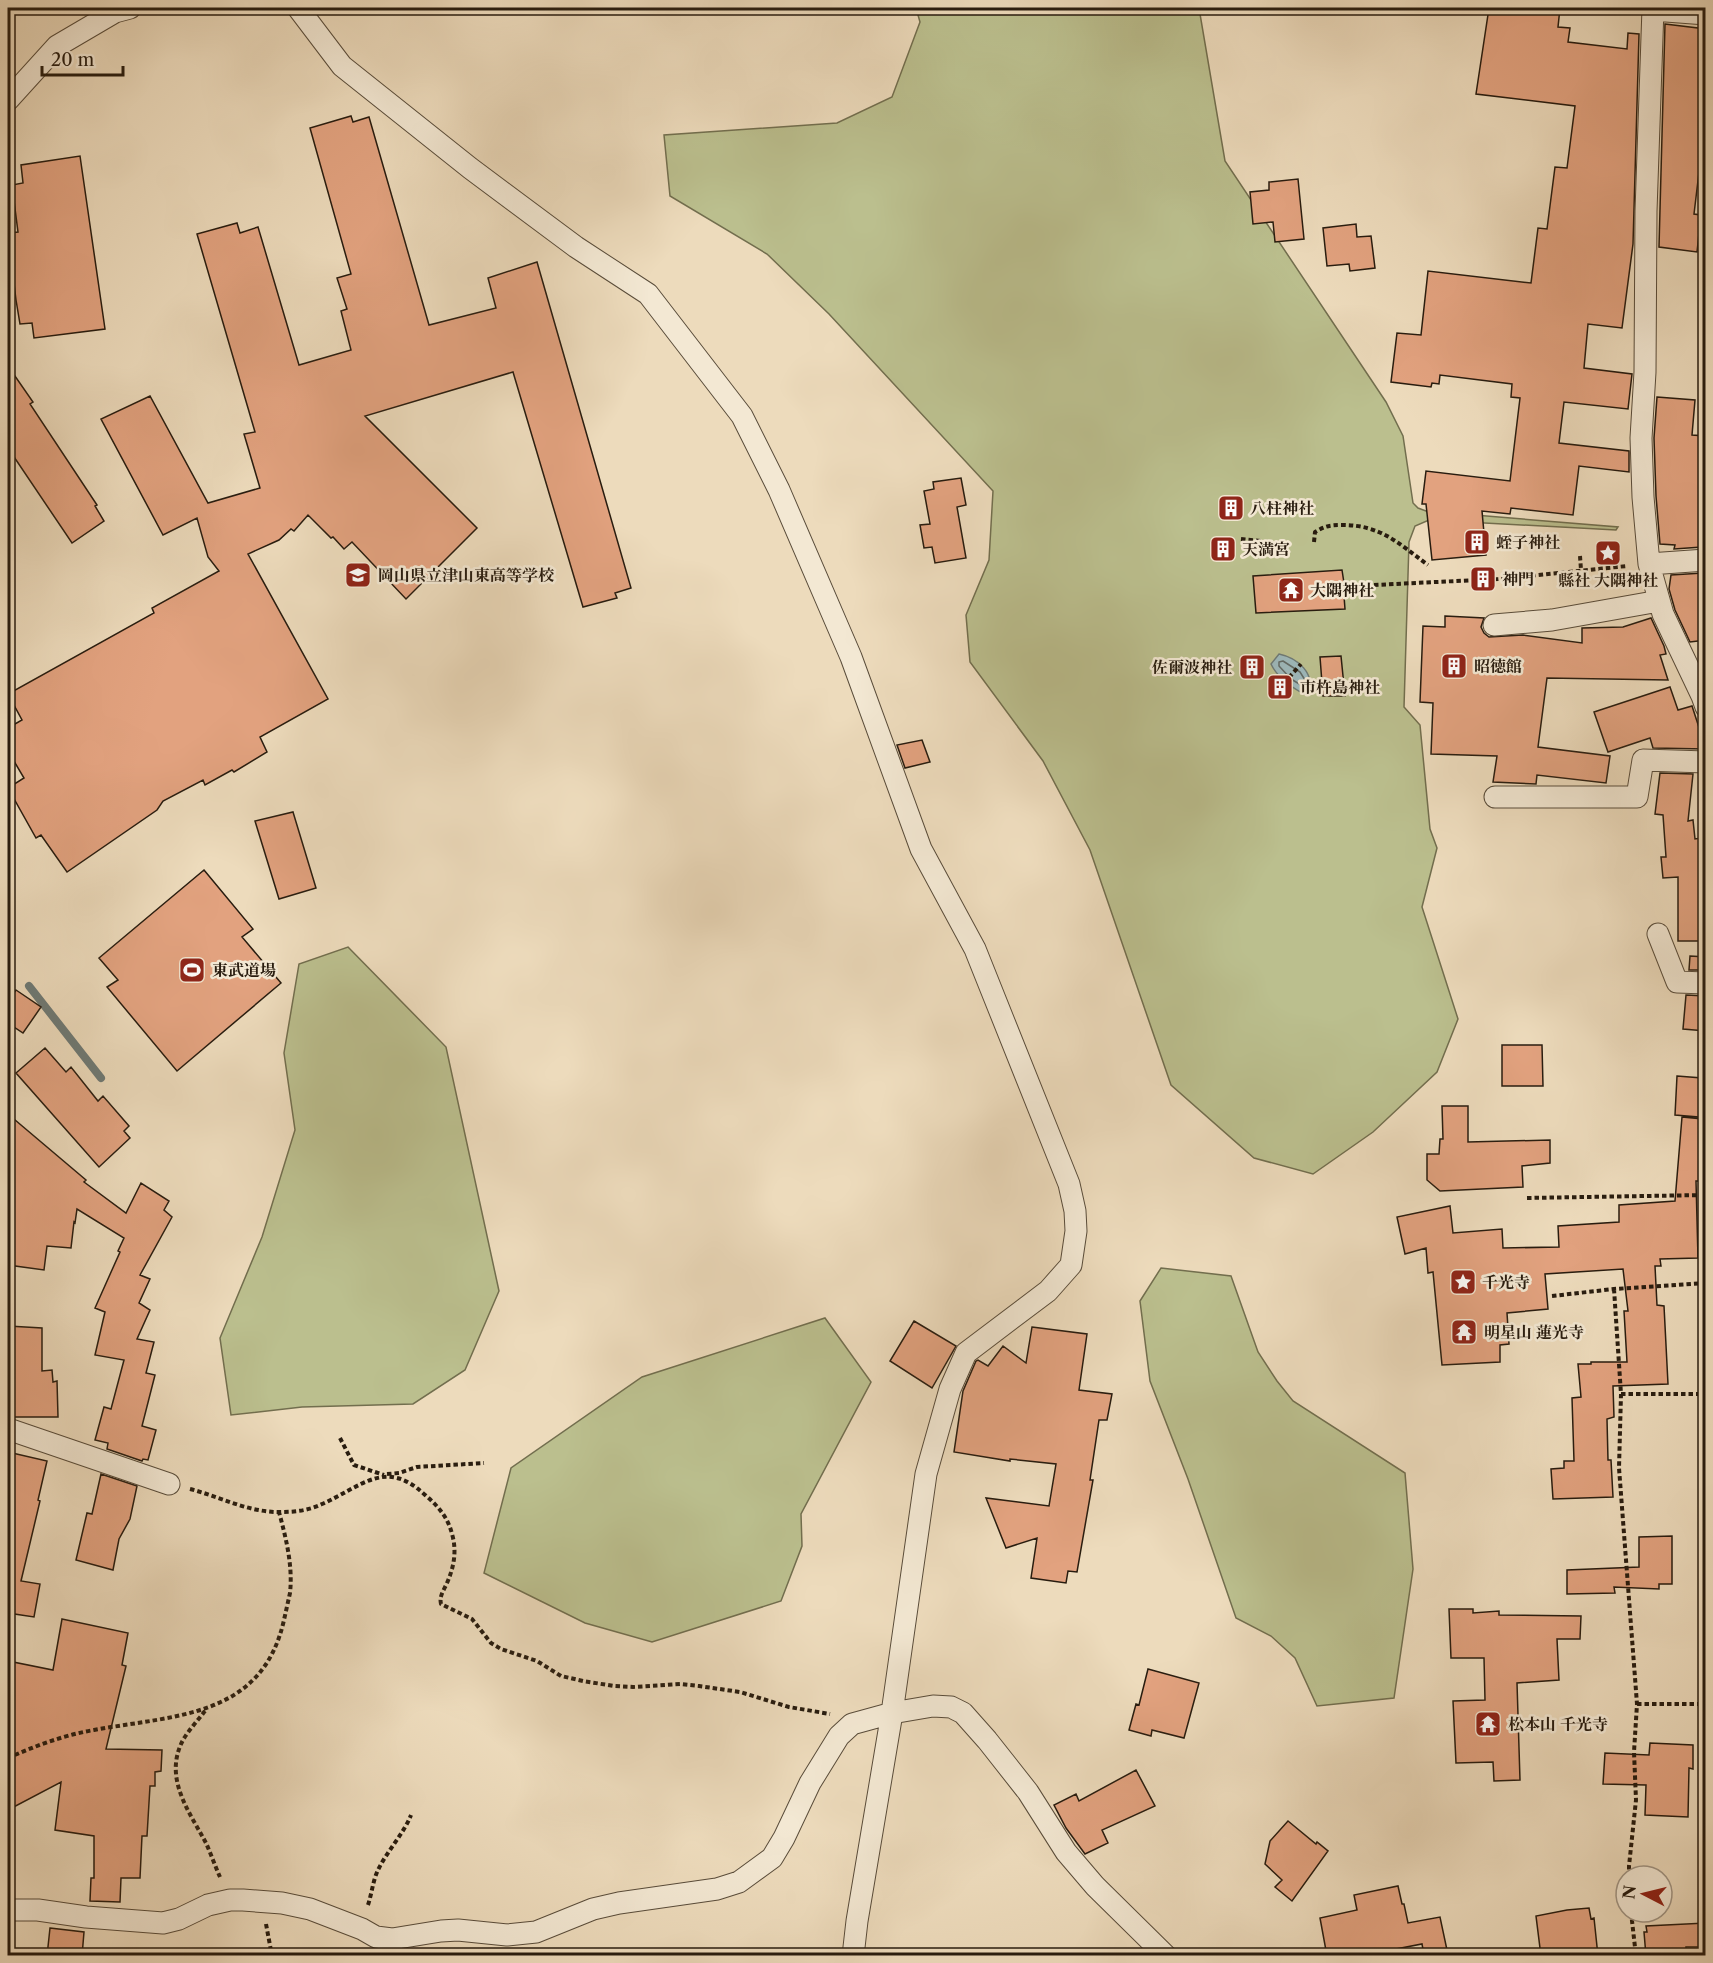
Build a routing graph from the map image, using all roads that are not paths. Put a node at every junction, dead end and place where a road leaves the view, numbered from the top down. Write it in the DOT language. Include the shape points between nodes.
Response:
graph roads {
  1 [pos="130,8"];
  2 [pos="298,8"];
  3 [pos="1653,9"];
  4 [pos="1706,14"];
  5 [pos="8,100"];
  6 [pos="1706,560"];
  7 [pos="1649,564"];
  8 [pos="1659,601"];
  9 [pos="1494,625"];
  10 [pos="1706,707"];
  11 [pos="1706,762"];
  12 [pos="1495,797"];
  13 [pos="1658,934"];
  14 [pos="1706,983"];
  15 [pos="8,1429"];
  16 [pos="169,1484"];
  17 [pos="892,1713"];
  18 [pos="8,1910"];
  19 [pos="853,1956"];
  20 [pos="1166,1956"];
  1 -- 5 [label="street" via="115,12 57,46"];
  2 -- 17 [label="street" via="342,66 549,227 648,294 742,416 851,657 921,849 975,949 1070,1184 1076,1231 1071,1265 1048,1292 966,1353 950,1389 926,1474"];
  3 -- 4 [label="street"];
  3 -- 7 [label="street" via="1641,438"];
  6 -- 7 [label="street"];
  7 -- 8 [label="street"];
  8 -- 9 [label="street" via="1552,620"];
  8 -- 10 [label="street"];
  11 -- 12 [label="street" via="1643,760 1637,797"];
  13 -- 14 [label="street" via="1677,982"];
  15 -- 16 [label="street"];
  17 -- 18 [label="street" via="852,1724 839,1736 772,1858 739,1882 593,1909 536,1932 520,1935 458,1930 392,1939 376,1937 310,1909 230,1900 163,1923"];
  17 -- 19 [label="street"];
  17 -- 20 [label="street" via="933,1706 951,1707 963,1713 1028,1792 1066,1852"];
}
